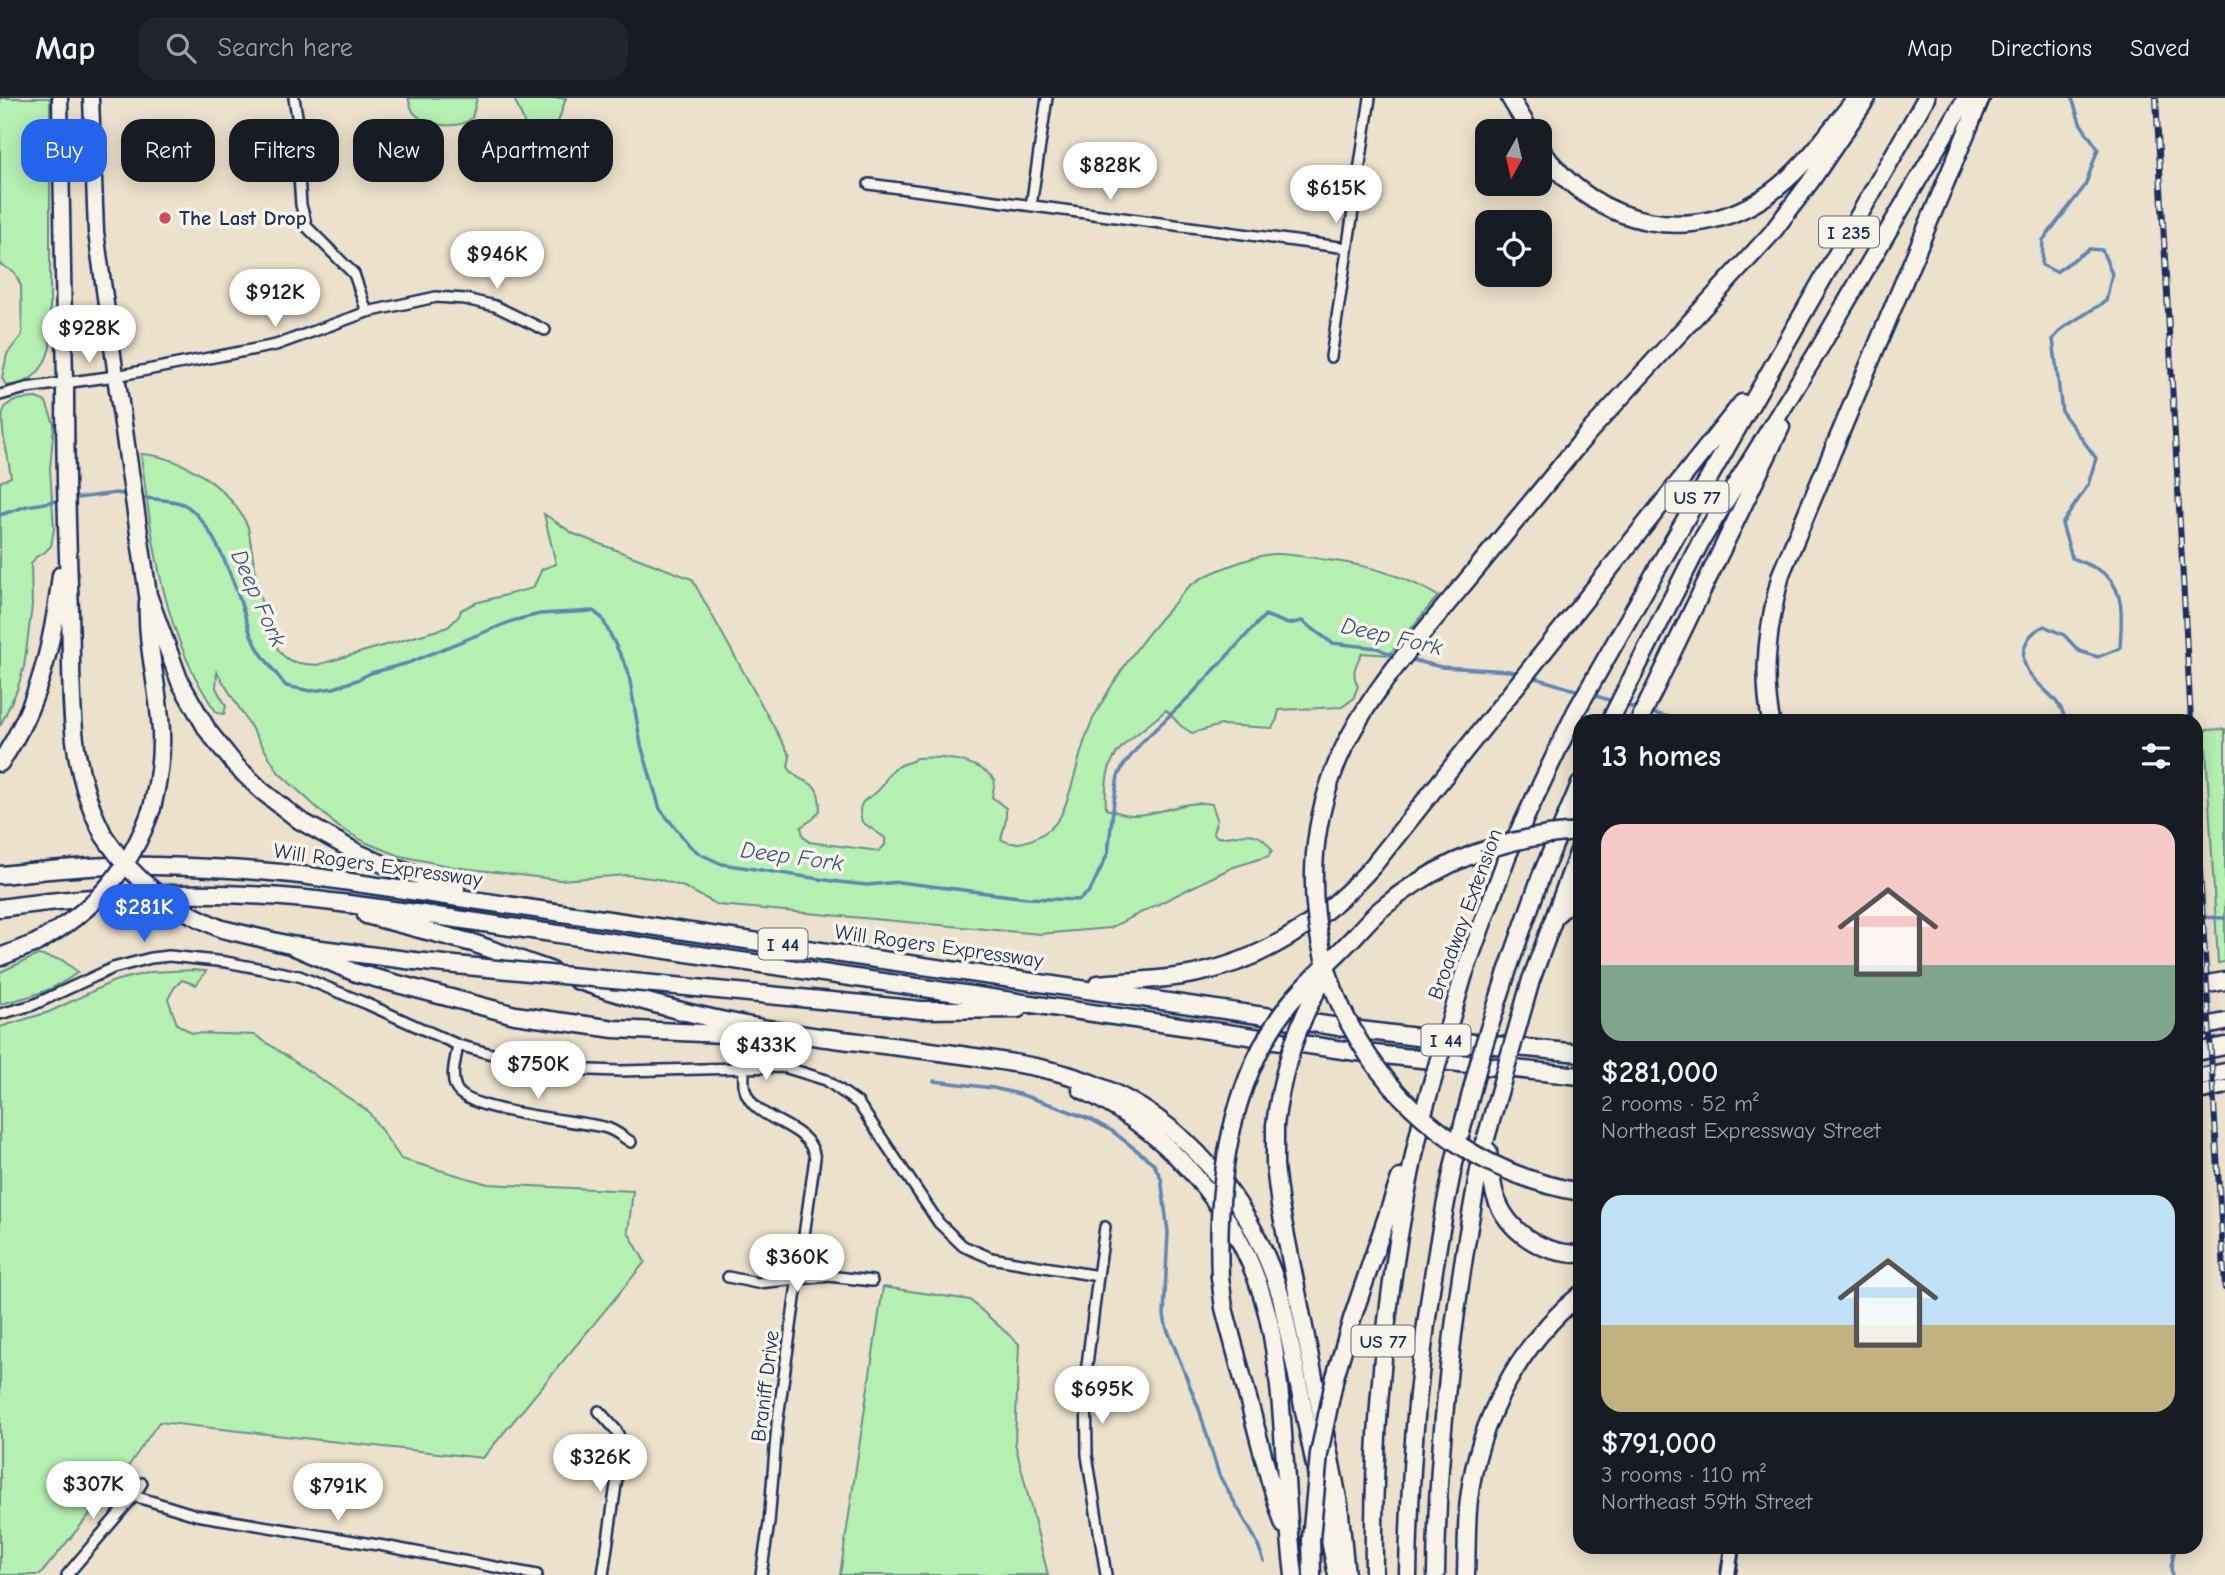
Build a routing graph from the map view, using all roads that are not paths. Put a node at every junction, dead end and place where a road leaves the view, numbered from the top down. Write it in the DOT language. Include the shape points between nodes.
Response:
graph roads {
  1 [pos="60,98"];
  2 [pos="91,98"];
  3 [pos="294,98"];
  4 [pos="1047,98"];
  5 [pos="1370,98"];
  6 [pos="1510,98"];
  7 [pos="1856,98"];
  8 [pos="1867,98"];
  9 [pos="1926,98"];
  10 [pos="1966,98"];
  11 [pos="1981,98"];
  12 [pos="1523,119"];
  13 [pos="1552,163"];
  14 [pos="869,184"];
  15 [pos="1031,206"];
  16 [pos="1348,248"];
  17 [pos="367,312"];
  18 [pos="545,330"];
  19 [pos="1816,354"];
  20 [pos="1331,357"];
  21 [pos="1772,366"];
  22 [pos="116,376"];
  23 [pos="65,383"];
  24 [pos="0,396"];
  25 [pos="66,528"];
  26 [pos="148,594"];
  27 [pos="1575,714"];
  28 [pos="1614,714"];
  29 [pos="1643,714"];
  30 [pos="1770,714"];
  31 [pos="1573,718"];
  32 [pos="0,763"];
  33 [pos="1573,800"];
  34 [pos="1573,833"];
  35 [pos="1573,866"];
  36 [pos="0,875"];
  37 [pos="304,899"];
  38 [pos="1573,900"];
  39 [pos="498,902"];
  40 [pos="0,908"];
  41 [pos="1553,918"];
  42 [pos="1352,939"];
  43 [pos="290,945"];
  44 [pos="0,957"];
  45 [pos="2225,981"];
  46 [pos="2203,985"];
  47 [pos="1068,986"];
  48 [pos="1070,1009"];
  49 [pos="0,1014"];
  50 [pos="2225,1022"];
  51 [pos="2203,1027"];
  52 [pos="815,1036"];
  53 [pos="458,1045"];
  54 [pos="2225,1046"];
  55 [pos="2203,1051"];
  56 [pos="1573,1052"];
  57 [pos="1034,1066"];
  58 [pos="744,1068"];
  59 [pos="2225,1072"];
  60 [pos="1573,1075"];
  61 [pos="2203,1077"];
  62 [pos="2225,1087"];
  63 [pos="2203,1092"];
  64 [pos="1424,1110"];
  65 [pos="1486,1138"];
  66 [pos="631,1142"];
  67 [pos="1573,1191"];
  68 [pos="1105,1227"];
  69 [pos="1573,1254"];
  70 [pos="1098,1276"];
  71 [pos="728,1277"];
  72 [pos="796,1279"];
  73 [pos="872,1280"];
  74 [pos="1573,1301"];
  75 [pos="599,1411"];
  76 [pos="142,1483"];
  77 [pos="134,1496"];
  78 [pos="1290,1544"];
  79 [pos="1731,1554"];
  80 [pos="68,1575"];
  81 [pos="537,1575"];
  82 [pos="603,1575"];
  83 [pos="761,1575"];
  84 [pos="1106,1575"];
  85 [pos="1294,1575"];
  86 [pos="1312,1575"];
  87 [pos="1337,1575"];
  88 [pos="1346,1575"];
  89 [pos="1374,1575"];
  90 [pos="1408,1575"];
  91 [pos="1438,1575"];
  92 [pos="1468,1575"];
  93 [pos="1728,1575"];
  1 -- 23 [label="main road"];
  2 -- 22 [label="main road" via="96,232"];
  3 -- 17 [label="street" via="300,134 301,205 307,227 354,274"];
  4 -- 15 [label="street"];
  5 -- 16 [label="street"];
  6 -- 12 [label="highway"];
  7 -- 13 [label="highway" via="1778,187 1739,211 1697,223 1628,216 1583,194"];
  8 -- 67 [label="highway, bridge" via="1771,234 1588,433 1382,686 1345,745 1321,814 1314,894 1319,934 1334,989 1357,1040 1401,1097 1443,1135 1515,1175"];
  9 -- 21 [label="highway, I 235"];
  10 -- 19 [label="highway, I 235"];
  11 -- 30 [label="highway" via="1781,573 1770,625 1766,680"];
  14 -- 15 [label="street"];
  15 -- 16 [label="street"];
  16 -- 20 [label="street"];
  17 -- 18 [label="street" via="436,296 495,306"];
  17 -- 22 [label="street" via="276,345"];
  19 -- 28 [label="highway, US 77" via="1701,541"];
  19 -- 29 [label="highway"];
  21 -- 27 [label="highway, Broadway Extension / US 77, bridge"];
  21 -- 47 [label="highway" via="1356,885 1286,939 1245,958 1195,973"];
  22 -- 23 [label="street"];
  22 -- 26 [label="highway"];
  23 -- 24 [label="street"];
  23 -- 25 [label="highway"];
  25 -- 32 [label="highway" via="56,613 42,678 24,724"];
  25 -- 43 [label="highway, bridge" via="75,746 83,788 104,836 132,871 177,908 222,929"];
  26 -- 39 [label="highway" via="171,662 194,708 217,744 262,791 299,820 356,852"];
  26 -- 44 [label="highway, bridge" via="147,628 162,750 152,808 134,850 109,887 80,916 36,943"];
  31 -- 64 [label="highway, Broadway Extension / US 77, bridge" via="1508,855 1464,974"];
  33 -- 90 [label="highway, US 77, bridge" via="1507,972 1461,1132 1423,1343 1413,1439"];
  34 -- 42 [label="highway, bridge" via="1512,841 1446,865 1379,911"];
  35 -- 41 [label="highway"];
  36 -- 39 [label="highway, Will Rogers Expressway / I 44" via="128,866 232,869"];
  37 -- 40 [label="highway, Will Rogers Expressway / I 44" via="177,894"];
  37 -- 48 [label="highway, Will Rogers Expressway / I 44"];
  37 -- 52 [label="highway" via="473,943 669,1008"];
  38 -- 41 [label="highway"];
  39 -- 47 [label="highway, Will Rogers Expressway / I 44"];
  41 -- 65 [label="highway, bridge"];
  42 -- 78 [label="highway, bridge" via="1273,1027 1240,1102 1223,1179 1218,1236 1224,1308"];
  42 -- 88 [label="highway, bridge" via="1337,957 1298,1030 1281,1083 1275,1125 1280,1206 1339,1504"];
  43 -- 48 [label="highway, bridge" via="921,1010"];
  43 -- 52 [label="highway" via="356,973 515,1015 614,1029"];
  45 -- 46 [label="highway"];
  47 -- 56 [label="highway, Will Rogers Expressway / I 44" via="1402,1035"];
  48 -- 60 [label="highway, Will Rogers Expressway / I 44" via="1356,1052"];
  49 -- 53 [label="street" via="33,1005 113,968 169,956 299,976"];
  50 -- 51 [label="highway"];
  52 -- 57 [label="highway"];
  53 -- 58 [label="street" via="561,1069"];
  53 -- 66 [label="street" via="453,1076 463,1097 609,1129"];
  54 -- 55 [label="highway"];
  57 -- 78 [label="highway" via="1115,1108 1162,1143 1199,1179 1248,1254 1275,1354"];
  57 -- 87 [label="highway" via="1118,1094 1157,1119 1214,1169 1248,1218 1281,1297"];
  58 -- 70 [label="street" via="784,1067 826,1080 858,1103 939,1223 964,1245 991,1258"];
  58 -- 72 [label="street, Braniff Drive" via="745,1090 754,1107 796,1131 813,1149"];
  59 -- 61 [label="highway"];
  62 -- 63 [label="street"];
  64 -- 86 [label="highway, bridge" via="1335,1377 1319,1454"];
  64 -- 89 [label="highway, Broadway Extension / US 77" via="1397,1241 1383,1342 1374,1476"];
  65 -- 69 [label="highway" via="1494,1191 1510,1223 1541,1247"];
  65 -- 91 [label="highway" via="1449,1354 1439,1468"];
  68 -- 70 [label="street"];
  70 -- 84 [label="street" via="1086,1373 1087,1455"];
  71 -- 72 [label="street" via="757,1283"];
  72 -- 73 [label="street"];
  72 -- 83 [label="street, Braniff Drive"];
  74 -- 92 [label="highway" via="1518,1366 1486,1428 1469,1499"];
  75 -- 82 [label="street" via="622,1443"];
  76 -- 77 [label="street"];
  77 -- 80 [label="street"];
  77 -- 81 [label="street" via="196,1515"];
  78 -- 85 [label="highway"];
  79 -- 93 [label="street"];
}
